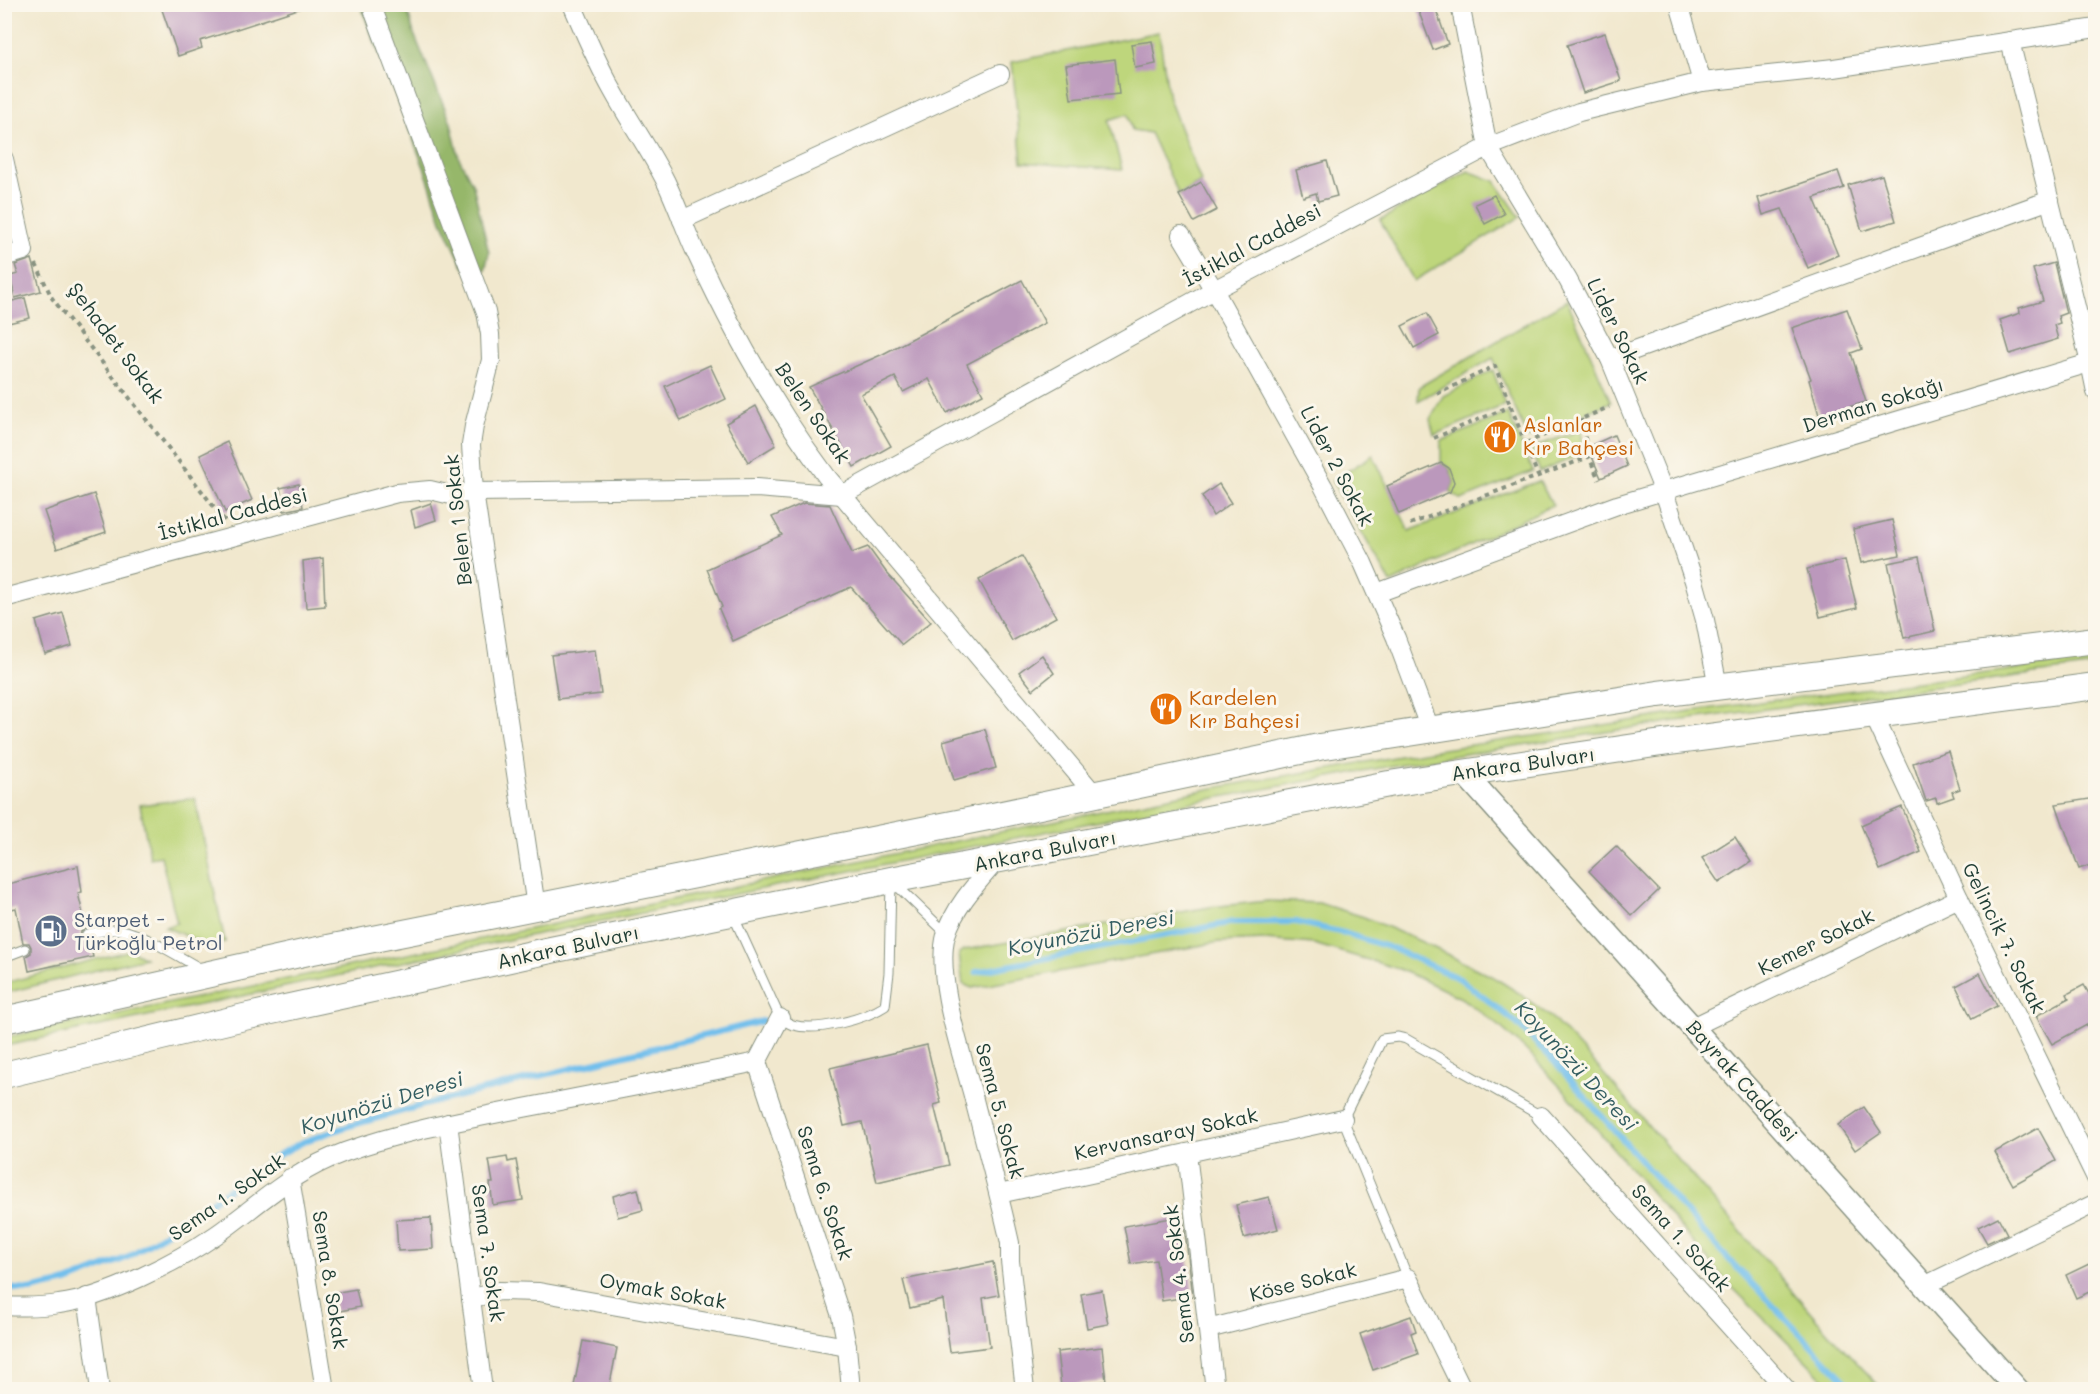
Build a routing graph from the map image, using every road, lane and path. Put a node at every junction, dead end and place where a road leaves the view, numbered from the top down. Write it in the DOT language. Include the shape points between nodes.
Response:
graph roads {
  1 [pos="371,4"];
  2 [pos="572,4"];
  3 [pos="1460,4"];
  4 [pos="1679,4"];
  5 [pos="2096,28"];
  6 [pos="2010,41"];
  7 [pos="1000,74"];
  8 [pos="1702,82"];
  9 [pos="1488,147"];
  10 [pos="4,159"];
  11 [pos="2050,200"];
  12 [pos="682,220"];
  13 [pos="1181,235"];
  14 [pos="24,251"];
  15 [pos="4,257"];
  16 [pos="1214,290"];
  17 [pos="1610,359"];
  18 [pos="2093,362"];
  19 [pos="2096,392"];
  20 [pos="1437,394"];
  21 [pos="1627,399"];
  22 [pos="1511,406"];
  23 [pos="1581,419"];
  24 [pos="1434,438"];
  25 [pos="1525,443"];
  26 [pos="1588,457"];
  27 [pos="1538,476"];
  28 [pos="1599,480"];
  29 [pos="474,492"];
  30 [pos="1664,492"];
  31 [pos="842,495"];
  32 [pos="1410,524"];
  33 [pos="237,537"];
  34 [pos="1377,593"];
  35 [pos="4,598"];
  36 [pos="2096,640"];
  37 [pos="2096,686"];
  38 [pos="1718,687"];
  39 [pos="1874,716"];
  40 [pos="1430,729"];
  41 [pos="1464,773"];
  42 [pos="1095,795"];
  43 [pos="997,860"];
  44 [pos="891,880"];
  45 [pos="1959,898"];
  46 [pos="536,907"];
  47 [pos="732,913"];
  48 [pos="87,934"];
  49 [pos="946,934"];
  50 [pos="25,949"];
  51 [pos="4,957"];
  52 [pos="210,974"];
  53 [pos="780,1018"];
  54 [pos="4,1020"];
  55 [pos="1693,1027"];
  56 [pos="757,1062"];
  57 [pos="4,1075"];
  58 [pos="1541,1116"];
  59 [pos="1343,1119"];
  60 [pos="448,1123"];
  61 [pos="1187,1153"];
  62 [pos="290,1178"];
  63 [pos="2096,1178"];
  64 [pos="999,1194"];
  65 [pos="2096,1203"];
  66 [pos="1408,1278"];
  67 [pos="1926,1285"];
  68 [pos="87,1298"];
  69 [pos="471,1299"];
  70 [pos="4,1306"];
  71 [pos="1208,1329"];
  72 [pos="847,1347"];
  73 [pos="100,1389"];
  74 [pos="325,1389"];
  75 [pos="483,1389"];
  76 [pos="851,1389"];
  77 [pos="1025,1389"];
  78 [pos="1215,1389"];
  79 [pos="1463,1389"];
  80 [pos="1787,1389"];
  81 [pos="2018,1389"];
  1 -- 29 [label="street, Belen 1 Sokak" via="486,312 491,360 471,445"];
  2 -- 12 [label="street, Belen Sokak" via="596,58 651,153"];
  3 -- 9 [label="street, Lider Sokak"];
  4 -- 8 [label="street"];
  5 -- 6 [label="street, İstiklal Caddesi"];
  6 -- 8 [label="street, İstiklal Caddesi" via="1834,68"];
  6 -- 11 [label="street"];
  7 -- 12 [label="street"];
  8 -- 9 [label="street, İstiklal Caddesi" via="1580,112"];
  9 -- 16 [label="street, İstiklal Caddesi"];
  9 -- 17 [label="street, Lider Sokak" via="1568,280"];
  10 -- 14 [label="street"];
  11 -- 17 [label="street"];
  11 -- 18 [label="street"];
  12 -- 31 [label="street, Belen Sokak" via="766,387 790,427"];
  13 -- 16 [label="street, Lider 2 Sokak"];
  14 -- 15 [label="street"];
  14 -- 33 [label="path, Şehadet Sokak" via="29,249 52,298"];
  16 -- 31 [label="street, İstiklal Caddesi"];
  16 -- 34 [label="street, Lider 2 Sokak" via="1323,486"];
  17 -- 21 [label="street, Lider Sokak"];
  18 -- 19 [label="street"];
  18 -- 30 [label="street, Derman Sokağı"];
  20 -- 22 [label="path" via="1495,366"];
  21 -- 23 [label="path"];
  21 -- 30 [label="street, Lider Sokak"];
  22 -- 24 [label="path"];
  22 -- 25 [label="path"];
  23 -- 25 [label="path"];
  23 -- 26 [label="path"];
  25 -- 27 [label="path"];
  26 -- 27 [label="path"];
  26 -- 28 [label="path"];
  27 -- 32 [label="path"];
  29 -- 31 [label="street, İstiklal Caddesi" via="757,488"];
  29 -- 33 [label="street, İstiklal Caddesi" via="397,493"];
  29 -- 46 [label="street, Belen 1 Sokak"];
  30 -- 34 [label="street, Derman Sokağı" via="1617,505"];
  30 -- 38 [label="street, Lider Sokak" via="1695,581"];
  31 -- 42 [label="street, Belen Sokak"];
  33 -- 35 [label="street, İstiklal Caddesi"];
  34 -- 40 [label="street, Lider 2 Sokak"];
  36 -- 38 [label="main road"];
  37 -- 39 [label="main road, Ankara Bulvarı"];
  38 -- 40 [label="main road"];
  39 -- 41 [label="main road, Ankara Bulvarı"];
  39 -- 45 [label="street, Gelincik 7. Sokak"];
  40 -- 42 [label="main road" via="1319,747"];
  41 -- 43 [label="main road, Ankara Bulvarı"];
  41 -- 55 [label="street, Bayrak Caddesi"];
  42 -- 46 [label="main road"];
  43 -- 44 [label="main road, Ankara Bulvarı"];
  43 -- 49 [label="street, Sema 5. Sokak" via="969,892"];
  44 -- 47 [label="main road, Ankara Bulvarı"];
  44 -- 49 [label="lane"];
  44 -- 53 [label="lane" via="885,1006 849,1022 808,1027"];
  45 -- 55 [label="street, Kemer Sokak"];
  45 -- 63 [label="street, Gelincik 7. Sokak"];
  46 -- 52 [label="main road"];
  47 -- 53 [label="lane"];
  47 -- 57 [label="main road, Ankara Bulvarı" via="244,1017"];
  48 -- 52 [label="lane" via="121,930"];
  49 -- 64 [label="street, Sema 5. Sokak" via="943,954 949,1007"];
  50 -- 51 [label="lane"];
  52 -- 54 [label="main road"];
  53 -- 56 [label="street"];
  55 -- 67 [label="street, Bayrak Caddesi"];
  56 -- 60 [label="street, Sema 1. Sokak"];
  56 -- 72 [label="street, Sema 6. Sokak" via="821,1252"];
  58 -- 59 [label="lane" via="1398,1037 1382,1039"];
  58 -- 80 [label="street, Sema 1. Sokak"];
  59 -- 61 [label="street, Kervansaray Sokak"];
  59 -- 66 [label="lane"];
  60 -- 62 [label="street, Sema 1. Sokak" via="384,1138"];
  60 -- 69 [label="street, Sema 7. Sokak"];
  61 -- 64 [label="street, Kervansaray Sokak"];
  61 -- 71 [label="street, Sema 4. Sokak"];
  62 -- 68 [label="street, Sema 1. Sokak" via="215,1235 171,1262"];
  62 -- 74 [label="street, Sema 8. Sokak"];
  64 -- 77 [label="street, Sema 5. Sokak" via="1010,1243"];
  65 -- 67 [label="street"];
  66 -- 71 [label="street, Köse Sokak"];
  66 -- 79 [label="street"];
  67 -- 81 [label="street, Bayrak Caddesi"];
  68 -- 70 [label="street, Sema 1. Sokak" via="60,1304"];
  68 -- 73 [label="street"];
  69 -- 72 [label="street, Oymak Sokak" via="499,1291 539,1293"];
  69 -- 75 [label="street, Sema 7. Sokak"];
  71 -- 78 [label="street, Sema 4. Sokak"];
  72 -- 76 [label="street, Sema 6. Sokak"];
}
